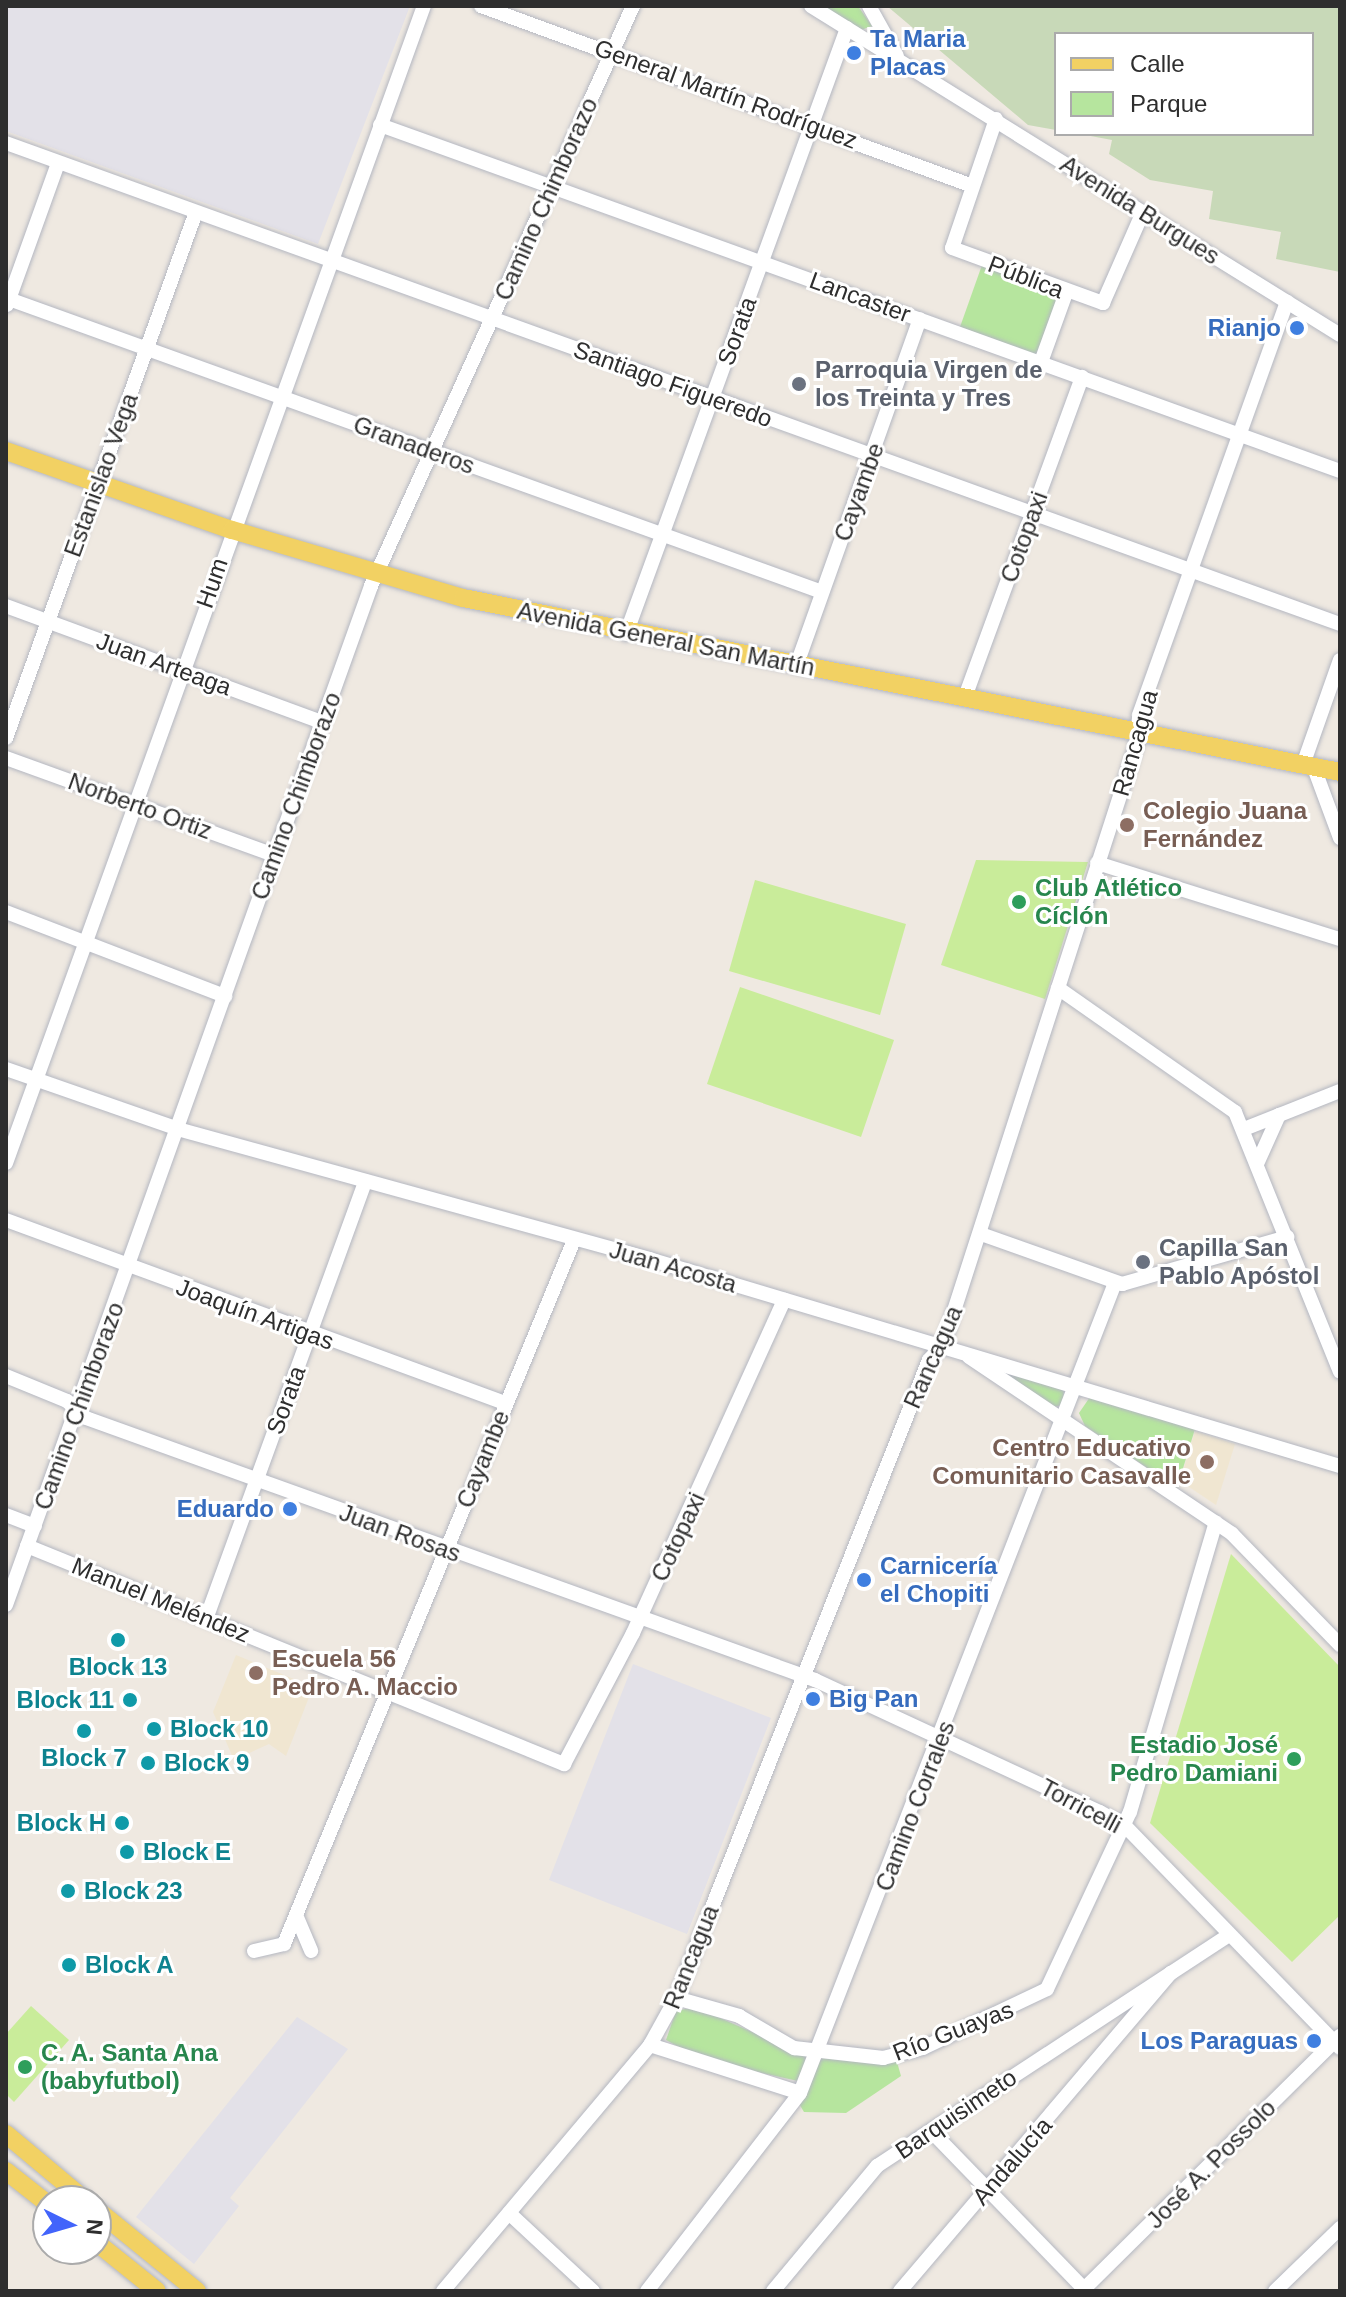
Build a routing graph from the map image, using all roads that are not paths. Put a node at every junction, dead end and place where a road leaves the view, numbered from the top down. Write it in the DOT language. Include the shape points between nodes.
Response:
graph roads {
  1 [pos="424,6"];
  2 [pos="481,6"];
  3 [pos="633,6"];
  4 [pos="811,6"];
  5 [pos="869,6"];
  6 [pos="880,23"];
  7 [pos="851,31"];
  8 [pos="612,53"];
  9 [pos="900,60"];
  10 [pos="996,119"];
  11 [pos="380,125"];
  12 [pos="812,125"];
  13 [pos="6,143"];
  14 [pos="58,163"];
  15 [pos="552,185"];
  16 [pos="970,185"];
  17 [pos="196,212"];
  18 [pos="1143,212"];
  19 [pos="332,261"];
  20 [pos="762,261"];
  21 [pos="1066,293"];
  22 [pos="7,302"];
  23 [pos="1287,302"];
  24 [pos="492,318"];
  25 [pos="920,319"];
  26 [pos="1340,335"];
  27 [pos="147,349"];
  28 [pos="1041,362"];
  29 [pos="1082,377"];
  30 [pos="712,398"];
  31 [pos="282,399"];
  32 [pos="1241,435"];
  33 [pos="6,451"];
  34 [pos="431,452"];
  35 [pos="872,455"];
  36 [pos="1340,471"];
  37 [pos="98,484"];
  38 [pos="1032,513"];
  39 [pos="232,530"];
  40 [pos="662,535"];
  41 [pos="1193,571"];
  42 [pos="376,574"];
  43 [pos="822,592"];
  44 [pos="6,606"];
  45 [pos="49,621"];
  46 [pos="1340,624"];
  47 [pos="626,634"];
  48 [pos="1340,660"];
  49 [pos="797,664"];
  50 [pos="184,671"];
  51 [pos="965,697"];
  52 [pos="321,722"];
  53 [pos="1138,730"];
  54 [pos="6,738"];
  55 [pos="6,758"];
  56 [pos="1308,764"];
  57 [pos="1340,772"];
  58 [pos="135,804"];
  59 [pos="1340,838"];
  60 [pos="274,855"];
  61 [pos="1097,863"];
  62 [pos="6,912"];
  63 [pos="1340,939"];
  64 [pos="85,942"];
  65 [pos="1058,988"];
  66 [pos="225,996"];
  67 [pos="6,1069"];
  68 [pos="36,1079"];
  69 [pos="1340,1091"];
  70 [pos="1279,1115"];
  71 [pos="178,1129"];
  72 [pos="1244,1129"];
  73 [pos="6,1163"];
  74 [pos="1257,1164"];
  75 [pos="365,1181"];
  76 [pos="6,1220"];
  77 [pos="981,1234"];
  78 [pos="1287,1237"];
  79 [pos="574,1240"];
  80 [pos="129,1268"];
  81 [pos="1115,1283"];
  82 [pos="784,1300"];
  83 [pos="310,1334"];
  84 [pos="943,1345"];
  85 [pos="962,1352"];
  86 [pos="1338,1363"];
  87 [pos="6,1376"];
  88 [pos="1077,1385"];
  89 [pos="505,1403"];
  90 [pos="78,1411"];
  91 [pos="1063,1424"];
  92 [pos="1340,1466"];
  93 [pos="257,1482"];
  94 [pos="6,1515"];
  95 [pos="1216,1522"];
  96 [pos="35,1526"];
  97 [pos="27,1546"];
  98 [pos="447,1550"];
  99 [pos="6,1605"];
  100 [pos="206,1619"];
  101 [pos="639,1621"];
  102 [pos="1340,1645"];
  103 [pos="802,1677"];
  104 [pos="387,1694"];
  105 [pos="941,1739"];
  106 [pos="560,1764"];
  107 [pos="1125,1826"];
  108 [pos="296,1915"];
  109 [pos="1229,1935"];
  110 [pos="254,1951"];
  111 [pos="311,1951"];
  112 [pos="1171,1973"];
  113 [pos="676,1998"];
  114 [pos="1107,2012"];
  115 [pos="1124,2031"];
  116 [pos="1338,2042"];
  117 [pos="650,2045"];
  118 [pos="820,2046"];
  119 [pos="800,2093"];
  120 [pos="931,2131"];
  121 [pos="6,2134"];
  122 [pos="6,2171"];
  123 [pos="67,2185"];
  124 [pos="986,2190"];
  125 [pos="32,2191"];
  126 [pos="509,2213"];
  127 [pos="112,2222"];
  128 [pos="1340,2228"];
  129 [pos="112,2256"];
  130 [pos="152,2290"];
  131 [pos="1084,2290"];
  132 [pos="197,2291"];
  133 [pos="443,2291"];
  134 [pos="593,2291"];
  135 [pos="647,2291"];
  136 [pos="773,2291"];
  137 [pos="900,2291"];
  138 [pos="1275,2291"];
  1 -- 11 [label="street, Hum"];
  2 -- 8 [label="street, General Martín Rodríguez"];
  3 -- 8 [label="street, Camino Chimborazo"];
  4 -- 7 [label="street, Avenida Burgues"];
  5 -- 6 [label="street"];
  6 -- 7 [label="street" via="874,34"];
  6 -- 9 [label="street"];
  7 -- 9 [label="street, Avenida Burgues"];
  7 -- 12 [label="street, Sorata"];
  8 -- 12 [label="street, General Martín Rodríguez"];
  8 -- 15 [label="street, Camino Chimborazo"];
  9 -- 10 [label="street, Avenida Burgues"];
  10 -- 16 [label="street"];
  10 -- 18 [label="street, Avenida Burgues"];
  11 -- 15 [label="street, Lancaster"];
  11 -- 19 [label="street, Hum"];
  12 -- 16 [label="street, General Martín Rodríguez"];
  12 -- 20 [label="street, Sorata"];
  13 -- 14 [label="street, Santiago Figueredo"];
  14 -- 17 [label="street, Santiago Figueredo"];
  14 -- 22 [label="street"];
  15 -- 20 [label="street, Lancaster"];
  15 -- 24 [label="street, Camino Chimborazo"];
  16 -- 21 [label="street, Pública" via="950,246"];
  17 -- 19 [label="street, Santiago Figueredo"];
  17 -- 27 [label="street, Estanislao Vega"];
  18 -- 21 [label="street, Pública" via="1103,303"];
  18 -- 23 [label="street, Avenida Burgues"];
  19 -- 24 [label="street, Santiago Figueredo"];
  19 -- 31 [label="street, Hum"];
  20 -- 25 [label="street, Lancaster"];
  20 -- 30 [label="street, Sorata"];
  21 -- 28 [label="street"];
  22 -- 27 [label="street, Granaderos"];
  23 -- 26 [label="street, Avenida Burgues"];
  23 -- 32 [label="street, Rancagua"];
  24 -- 30 [label="street, Santiago Figueredo"];
  24 -- 34 [label="street, Camino Chimborazo"];
  25 -- 28 [label="street, Lancaster"];
  25 -- 35 [label="street, Cayambe"];
  27 -- 31 [label="street, Granaderos"];
  27 -- 37 [label="street, Estanislao Vega"];
  28 -- 29 [label="street, Lancaster"];
  29 -- 32 [label="street, Lancaster"];
  29 -- 38 [label="street, Cotopaxi"];
  30 -- 35 [label="street, Santiago Figueredo"];
  30 -- 40 [label="street, Sorata"];
  31 -- 34 [label="street, Granaderos"];
  31 -- 39 [label="street, Hum"];
  32 -- 36 [label="street, Lancaster"];
  32 -- 41 [label="street, Rancagua"];
  33 -- 37 [label="main road, Avenida General San Martín"];
  34 -- 40 [label="street, Granaderos"];
  34 -- 42 [label="street, Camino Chimborazo"];
  35 -- 38 [label="street, Santiago Figueredo"];
  35 -- 43 [label="street, Cayambe"];
  37 -- 39 [label="main road, Avenida General San Martín"];
  37 -- 45 [label="street, Estanislao Vega"];
  38 -- 41 [label="street, Santiago Figueredo"];
  38 -- 51 [label="street, Cotopaxi"];
  39 -- 42 [label="main road, Avenida General San Martín"];
  39 -- 50 [label="street, Hum"];
  40 -- 43 [label="street, Granaderos"];
  40 -- 47 [label="street, Sorata"];
  41 -- 46 [label="street, Santiago Figueredo"];
  41 -- 53 [label="street, Rancagua"];
  42 -- 47 [label="main road, Avenida General San Martín"];
  42 -- 52 [label="street, Camino Chimborazo"];
  43 -- 49 [label="street, Cayambe"];
  44 -- 45 [label="street, Juan Arteaga"];
  45 -- 50 [label="street, Juan Arteaga"];
  45 -- 54 [label="street, Estanislao Vega"];
  47 -- 49 [label="main road, Avenida General San Martín"];
  48 -- 56 [label="street"];
  49 -- 51 [label="main road, Avenida General San Martín"];
  50 -- 52 [label="street, Juan Arteaga"];
  50 -- 58 [label="street, Hum"];
  51 -- 53 [label="main road, Avenida General San Martín"];
  52 -- 60 [label="street, Camino Chimborazo"];
  53 -- 56 [label="main road, Avenida General San Martín"];
  53 -- 61 [label="street, Rancagua"];
  55 -- 58 [label="street, Norberto Ortiz"];
  56 -- 57 [label="main road, Avenida General San Martín"];
  56 -- 59 [label="street"];
  58 -- 60 [label="street, Norberto Ortiz"];
  58 -- 64 [label="street, Hum"];
  60 -- 66 [label="street, Camino Chimborazo"];
  61 -- 63 [label="street"];
  61 -- 65 [label="street, Rancagua"];
  62 -- 64 [label="street"];
  64 -- 66 [label="street"];
  64 -- 68 [label="street, Hum"];
  65 -- 72 [label="street" via="1229,1107"];
  65 -- 77 [label="street, Rancagua"];
  66 -- 71 [label="street, Camino Chimborazo"];
  67 -- 68 [label="street, Juan Acosta"];
  68 -- 71 [label="street, Juan Acosta"];
  68 -- 73 [label="street, Hum"];
  69 -- 70 [label="street"];
  70 -- 72 [label="street"];
  70 -- 74 [label="street"];
  71 -- 75 [label="street, Juan Acosta"];
  71 -- 80 [label="street, Camino Chimborazo"];
  72 -- 74 [label="street"];
  74 -- 78 [label="street"];
  75 -- 79 [label="street, Juan Acosta"];
  75 -- 83 [label="street, Sorata"];
  76 -- 80 [label="street, Joaquín Artigas"];
  77 -- 81 [label="street"];
  77 -- 84 [label="street, Rancagua"];
  78 -- 81 [label="street" via="1154,1279"];
  78 -- 86 [label="street"];
  79 -- 82 [label="street, Juan Acosta"];
  79 -- 89 [label="street, Cayambe"];
  80 -- 83 [label="street, Joaquín Artigas"];
  80 -- 90 [label="street, Camino Chimborazo"];
  81 -- 88 [label="street, Camino Corrales"];
  82 -- 84 [label="street, Juan Acosta"];
  82 -- 101 [label="street, Cotopaxi"];
  83 -- 89 [label="street, Joaquín Artigas"];
  83 -- 93 [label="street, Sorata"];
  84 -- 85 [label="street, Juan Acosta"];
  84 -- 103 [label="street, Rancagua" via="929,1360"];
  85 -- 88 [label="street, Juan Acosta"];
  85 -- 91 [label="street"];
  87 -- 90 [label="street, Juan Rosas"];
  88 -- 91 [label="street, Camino Corrales"];
  88 -- 92 [label="street, Juan Acosta"];
  89 -- 98 [label="street, Cayambe"];
  90 -- 93 [label="street, Juan Rosas"];
  90 -- 96 [label="street, Camino Chimborazo"];
  91 -- 95 [label="street"];
  91 -- 105 [label="street, Camino Corrales"];
  93 -- 98 [label="street, Juan Rosas"];
  93 -- 100 [label="street, Sorata"];
  94 -- 96 [label="street"];
  95 -- 102 [label="street"];
  95 -- 107 [label="street"];
  96 -- 97 [label="street, Camino Chimborazo"];
  97 -- 99 [label="street, Camino Chimborazo"];
  97 -- 100 [label="street, Manuel Meléndez"];
  98 -- 101 [label="street, Juan Rosas"];
  98 -- 104 [label="street, Cayambe"];
  100 -- 104 [label="street, Manuel Meléndez"];
  101 -- 103 [label="street, Juan Rosas"];
  101 -- 106 [label="street, Cotopaxi" via="573,1756"];
  103 -- 105 [label="street, Torricelli"];
  103 -- 113 [label="street, Rancagua"];
  104 -- 106 [label="street, Manuel Meléndez"];
  104 -- 108 [label="street, Cayambe"];
  105 -- 107 [label="street, Torricelli"];
  105 -- 118 [label="street, Camino Corrales"];
  107 -- 109 [label="street, Torricelli"];
  107 -- 118 [label="street, Río Guayas" via="1047,1989 897,2056 869,2058"];
  108 -- 110 [label="street, Cayambe" via="284,1944"];
  108 -- 111 [label="street"];
  109 -- 112 [label="street, Andalucía"];
  109 -- 116 [label="street, Torricelli"];
  112 -- 114 [label="street, Barquisimeto"];
  112 -- 115 [label="street, Andalucía"];
  113 -- 117 [label="street, Rancagua"];
  113 -- 118 [label="street, Río Guayas" via="739,2016 794,2048"];
  114 -- 115 [label="street"];
  114 -- 120 [label="street, Barquisimeto"];
  115 -- 124 [label="street, Andalucía"];
  116 -- 131 [label="street, José A. Possolo"];
  117 -- 119 [label="street"];
  117 -- 126 [label="street, Rancagua"];
  118 -- 119 [label="street, Camino Corrales"];
  119 -- 135 [label="street, Camino Corrales"];
  120 -- 124 [label="street"];
  120 -- 136 [label="street, Barquisimeto" via="870,2173"];
  121 -- 123 [label="main road"];
  122 -- 125 [label="main road"];
  124 -- 131 [label="street"];
  124 -- 137 [label="street, Andalucía"];
  126 -- 133 [label="street, Rancagua"];
  126 -- 134 [label="street"];
  127 -- 132 [label="main road"];
  128 -- 138 [label="street"];
  129 -- 130 [label="main road"];
}
